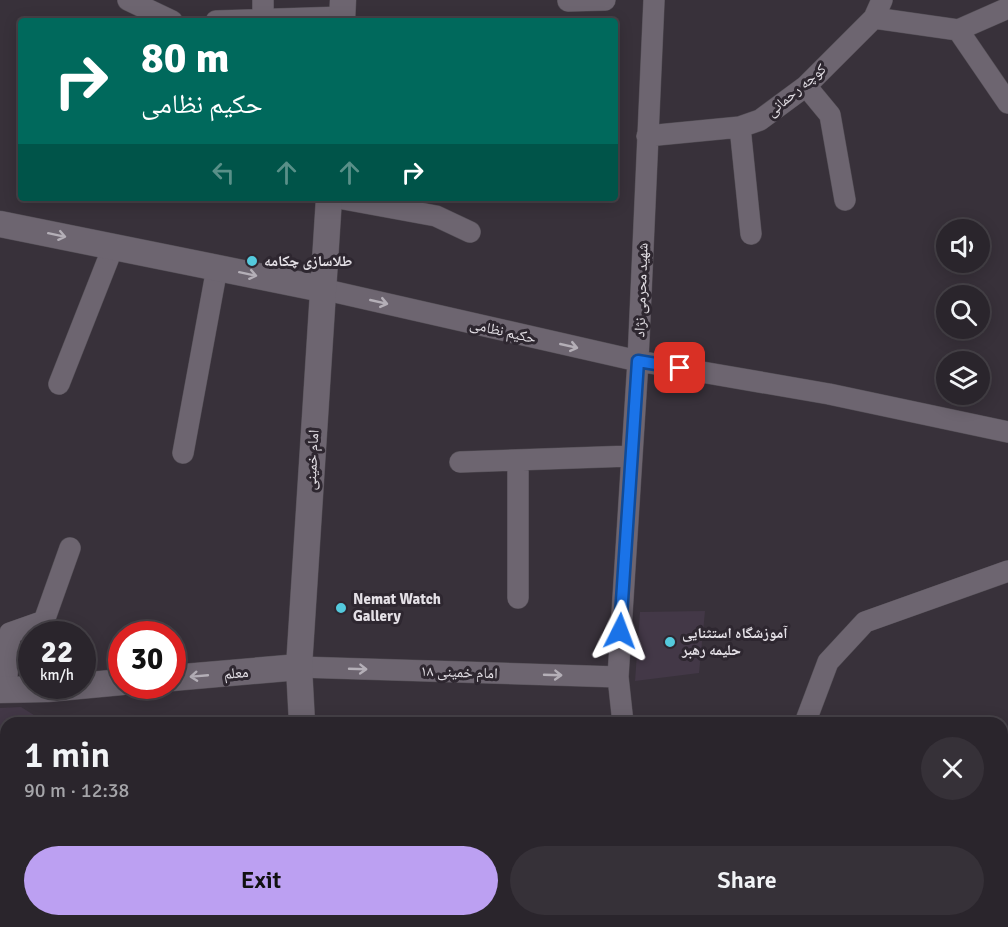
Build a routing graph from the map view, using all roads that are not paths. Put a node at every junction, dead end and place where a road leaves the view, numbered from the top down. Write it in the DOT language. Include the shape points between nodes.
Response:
graph roads {
  1 [pos="128,0"];
  2 [pos="605,0"];
  3 [pos="654,0"];
  4 [pos="568,2"];
  5 [pos="1008,8"];
  6 [pos="878,9"];
  7 [pos="263,10"];
  8 [pos="342,13"];
  9 [pos="166,18"];
  10 [pos="229,18"];
  11 [pos="958,30"];
  12 [pos="806,86"];
  13 [pos="1008,103"];
  14 [pos="740,127"];
  15 [pos="647,136"];
  16 [pos="845,200"];
  17 [pos="328,201"];
  18 [pos="354,201"];
  19 [pos="0,224"];
  20 [pos="470,232"];
  21 [pos="751,234"];
  22 [pos="113,247"];
  23 [pos="217,268"];
  24 [pos="322,290"];
  25 [pos="638,361"];
  26 [pos="59,384"];
  27 [pos="1008,432"];
  28 [pos="183,453"];
  29 [pos="631,456"];
  30 [pos="518,460"];
  31 [pos="460,462"];
  32 [pos="70,548"];
  33 [pos="1008,571"];
  34 [pos="518,598"];
  35 [pos="5,637"];
  36 [pos="299,667"];
  37 [pos="186,677"];
  38 [pos="618,677"];
  39 [pos="108,683"];
  40 [pos="3,690"];
  41 [pos="302,717"];
  42 [pos="622,717"];
  43 [pos="807,717"];
  1 -- 9 [label="street"];
  2 -- 4 [label="street"];
  3 -- 15 [label="street, شهید محرمی نژاد"];
  5 -- 11 [label="street"];
  6 -- 11 [label="street"];
  6 -- 12 [label="street, کوچه رحمانی"];
  7 -- 8 [label="street"];
  7 -- 10 [label="street"];
  11 -- 13 [label="street"];
  12 -- 14 [label="street, کوچه رحمانی" via="760,120"];
  12 -- 16 [label="street" via="830,115"];
  14 -- 15 [label="street, کوچه رحمانی"];
  14 -- 21 [label="street"];
  15 -- 25 [label="street, شهید محرمی نژاد"];
  17 -- 24 [label="street, امام خمینی"];
  18 -- 20 [label="street" via="436,216"];
  19 -- 22 [label="street, حکیم نظامی, one-way"];
  22 -- 23 [label="street, حکیم نظامی"];
  22 -- 26 [label="street"];
  23 -- 24 [label="street, حکیم نظامی, one-way"];
  23 -- 28 [label="street"];
  24 -- 25 [label="street, حکیم نظامی, one-way"];
  24 -- 36 [label="street, امام خمینی"];
  25 -- 27 [label="street, حکیم نظامی" via="829,394"];
  25 -- 29 [label="street, شهید محرمی نژاد"];
  29 -- 30 [label="street"];
  29 -- 38 [label="street, شهید محرمی نژاد"];
  30 -- 31 [label="street"];
  30 -- 34 [label="street"];
  32 -- 35 [label="street" via="44,621"];
  33 -- 43 [label="street" via="865,622 828,662"];
  35 -- 40 [label="street"];
  36 -- 37 [label="street, معلم, one-way"];
  36 -- 38 [label="street, امام خمینی ۱۸, one-way"];
  36 -- 41 [label="street, امام خمینی"];
  38 -- 42 [label="street, شهید محرمی نژاد"];
  39 -- 40 [label="street"];
}
